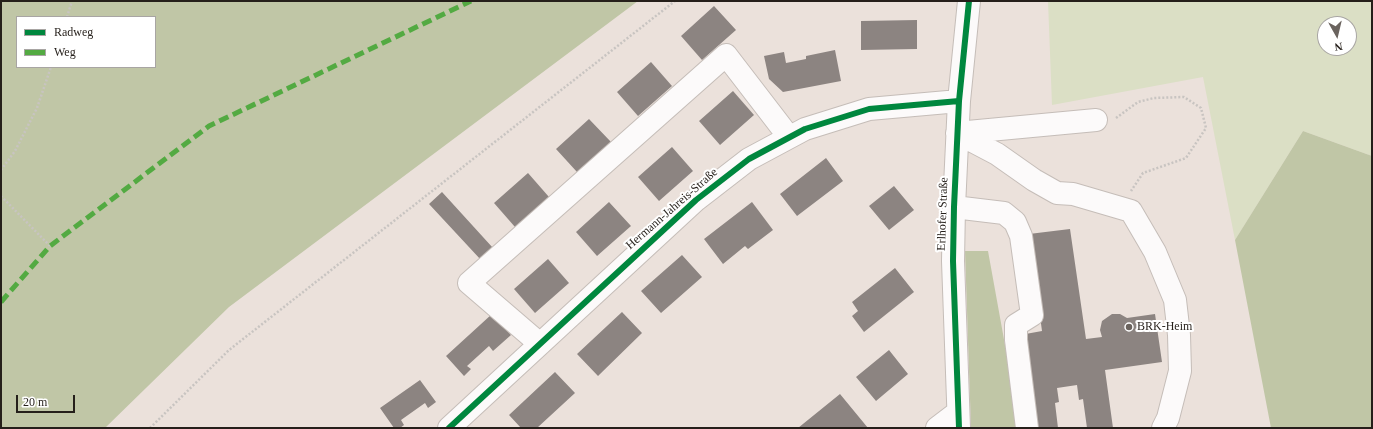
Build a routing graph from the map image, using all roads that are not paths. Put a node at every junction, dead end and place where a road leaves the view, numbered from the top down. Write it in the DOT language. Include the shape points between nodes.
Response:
graph roads {
  1 [pos="969,1"];
  2 [pos="959,101"];
  3 [pos="1096,120"];
  4 [pos="957,133"];
  5 [pos="789,137"];
  6 [pos="954,207"];
  7 [pos="540,344"];
  8 [pos="958,420"];
  9 [pos="449,428"];
  10 [pos="937,428"];
  11 [pos="1028,428"];
  12 [pos="1163,428"];
  1 -- 2 [label="street, Erlhofer Straße"];
  2 -- 4 [label="street, Erlhofer Straße"];
  2 -- 5 [label="street, Hermann-Jahreis-Straße" via="869,108 805,129"];
  3 -- 4 [label="street"];
  4 -- 6 [label="street, Erlhofer Straße"];
  4 -- 12 [label="street" via="997,154 1057,193 1073,194 1131,211 1155,252 1175,300 1180,372"];
  5 -- 7 [label="street, Hermann-Jahreis-Straße" via="749,159 696,200"];
  5 -- 7 [label="street" via="726,55 469,283"];
  6 -- 8 [label="street, Erlhofer Straße" via="953,261"];
  6 -- 11 [label="street" via="1004,214 1015,222 1021,236 1032,315 1016,325 1016,340"];
  7 -- 9 [label="street, Hermann-Jahreis-Straße"];
  8 -- 10 [label="street"];
}
